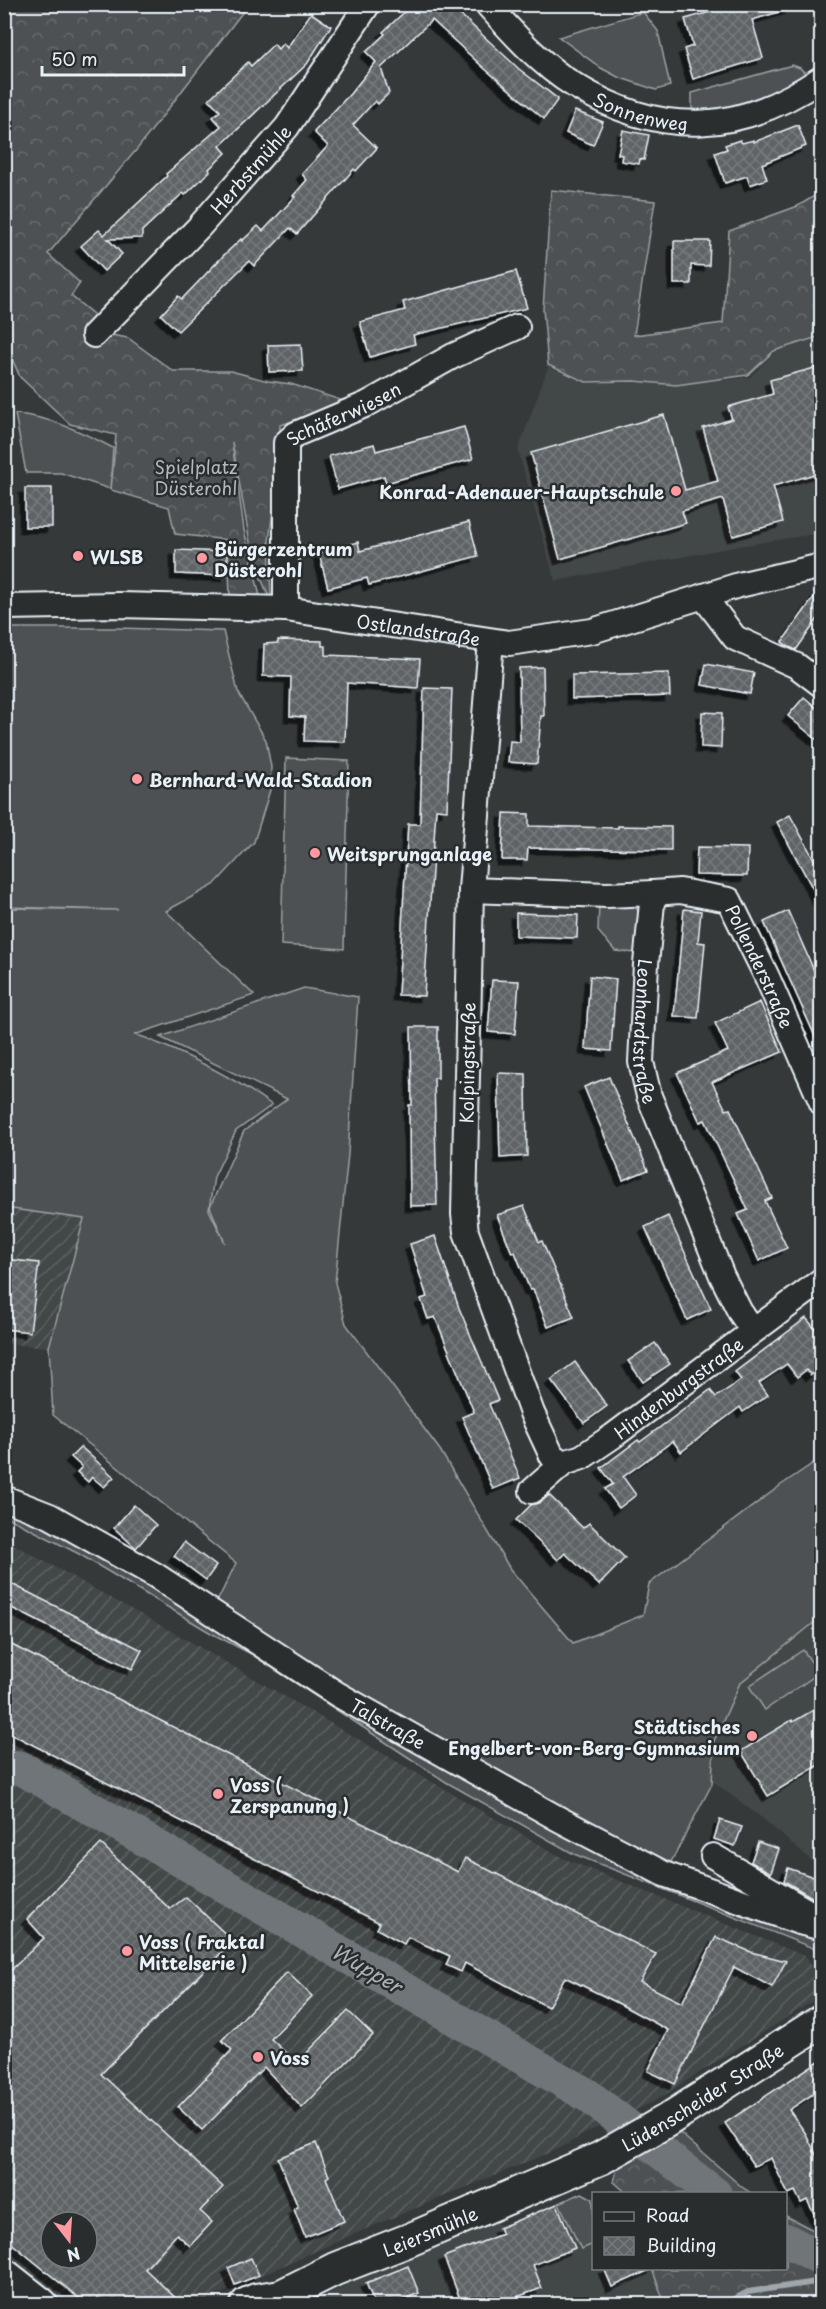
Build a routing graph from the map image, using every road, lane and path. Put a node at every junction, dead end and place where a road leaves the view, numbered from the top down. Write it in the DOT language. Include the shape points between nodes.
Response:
graph roads {
  1 [pos="368,4"];
  2 [pos="487,4"];
  3 [pos="822,78"];
  4 [pos="517,327"];
  5 [pos="94,335"];
  6 [pos="822,566"];
  7 [pos="703,596"];
  8 [pos="4,607"];
  9 [pos="286,609"];
  10 [pos="491,641"];
  11 [pos="822,685"];
  12 [pos="471,890"];
  13 [pos="653,893"];
  14 [pos="822,1103"];
  15 [pos="822,1280"];
  16 [pos="753,1330"];
  17 [pos="564,1463"];
  18 [pos="532,1491"];
  19 [pos="4,1498"];
  20 [pos="713,1856"];
  21 [pos="822,1920"];
  22 [pos="822,1928"];
  23 [pos="822,2021"];
  24 [pos="591,2163"];
  25 [pos="4,2275"];
  26 [pos="277,2300"];
  27 [pos="41,2304"];
  28 [pos="247,2304"];
  1 -- 5 [label="street, Herbstmühle" via="287,127 200,226 104,311"];
  2 -- 3 [label="street, Sonnenweg" via="521,42 572,84 613,106 643,115 684,123 714,123 760,112"];
  4 -- 9 [label="street, Schäferwiesen" via="453,356 367,404 296,434 286,443"];
  6 -- 7 [label="street, Ostlandstraße"];
  7 -- 10 [label="street, Ostlandstraße" via="592,631 509,643"];
  7 -- 11 [label="street" via="735,638 798,666"];
  8 -- 9 [label="street, Ostlandstraße"];
  9 -- 10 [label="street, Ostlandstraße"];
  10 -- 12 [label="street, Kolpingstraße"];
  12 -- 13 [label="street"];
  12 -- 17 [label="street, Kolpingstraße" via="466,1233 532,1413 552,1456"];
  13 -- 14 [label="street, Pollenderstraße" via="680,891 729,900"];
  13 -- 16 [label="street, Leonhardtstraße" via="641,1062 649,1096 722,1276"];
  15 -- 16 [label="street, Hindenburgstraße"];
  16 -- 17 [label="street, Hindenburgstraße" via="613,1436 582,1457"];
  17 -- 18 [label="street, Hindenburgstraße"];
  19 -- 22 [label="street, Talstraße" via="50,1516 155,1575 337,1694 556,1818 664,1874"];
  20 -- 21 [label="street"];
  23 -- 24 [label="main road, Lüdenscheider Straße" via="666,2121"];
  24 -- 26 [label="main road, Leiersmühle" via="335,2269"];
  25 -- 27 [label="main road"];
  26 -- 28 [label="main road, Leiersmühle"];
}
